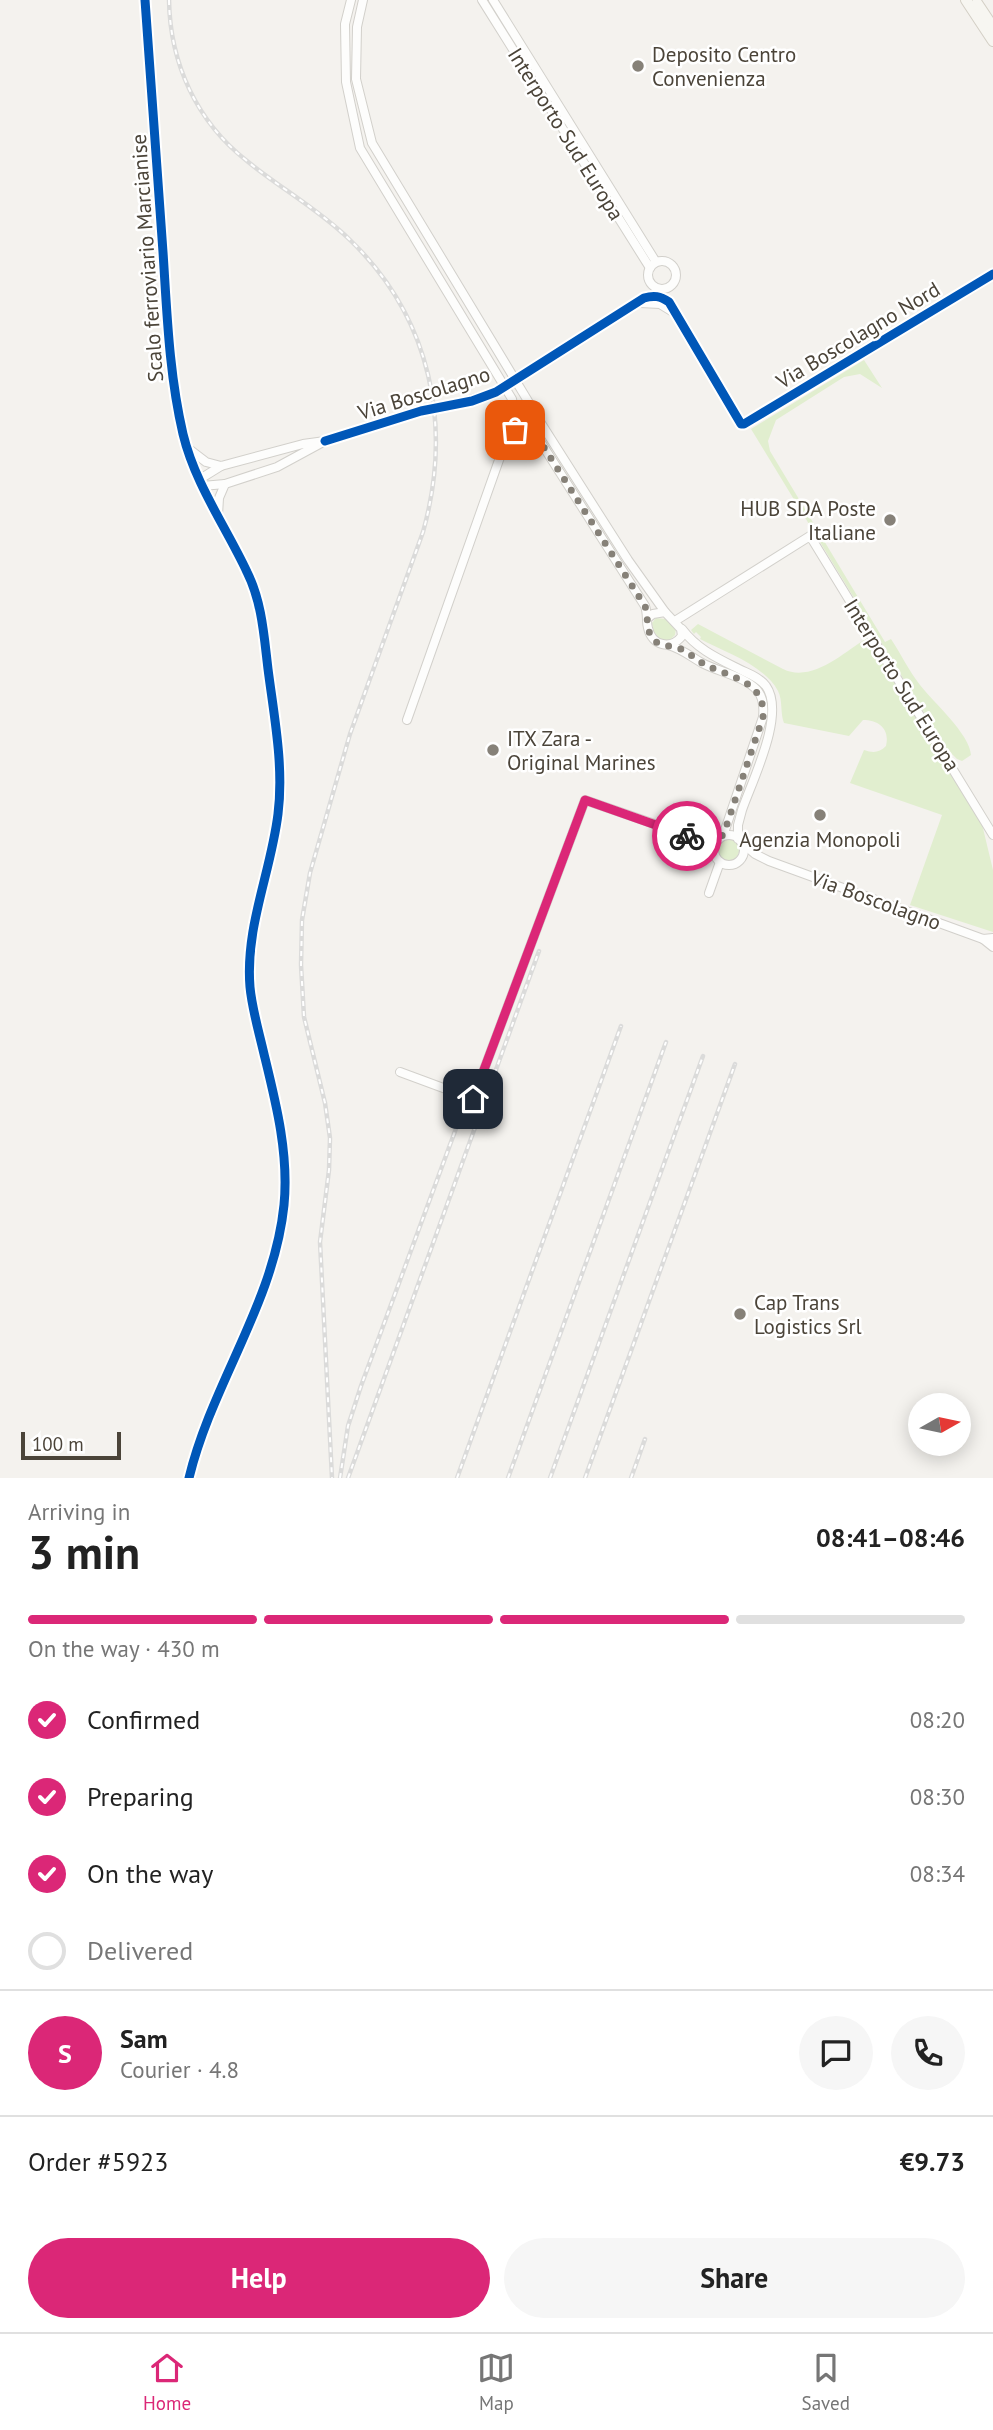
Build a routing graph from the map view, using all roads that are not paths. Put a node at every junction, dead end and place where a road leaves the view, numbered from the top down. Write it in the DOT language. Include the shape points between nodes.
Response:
graph roads {
  1 [pos="145,0"];
  2 [pos="351,0"];
  3 [pos="363,0"];
  4 [pos="482,0"];
  5 [pos="493,0"];
  6 [pos="966,0"];
  7 [pos="974,0"];
  8 [pos="993,27"];
  9 [pos="993,41"];
  10 [pos="993,274"];
  11 [pos="673,312"];
  12 [pos="531,406"];
  13 [pos="514,415"];
  14 [pos="537,417"];
  15 [pos="523,428"];
  16 [pos="184,440"];
  17 [pos="325,441"];
  18 [pos="505,443"];
  19 [pos="284,449"];
  20 [pos="288,461"];
  21 [pos="221,466"];
  22 [pos="201,483"];
  23 [pos="225,484"];
  24 [pos="218,518"];
  25 [pos="665,612"];
  26 [pos="648,618"];
  27 [pos="678,625"];
  28 [pos="668,645"];
  29 [pos="407,720"];
  30 [pos="993,835"];
  31 [pos="740,841"];
  32 [pos="717,842"];
  33 [pos="769,861"];
  34 [pos="720,862"];
  35 [pos="736,863"];
  36 [pos="709,893"];
  37 [pos="993,938"];
  38 [pos="983,939"];
  39 [pos="993,947"];
  40 [pos="400,1072"];
  41 [pos="189,1478"];
  1 -- 16 [label="street, Scalo ferroviario Marcianise" via="170,344"];
  2 -- 13 [label="street, Via Boscolagno" via="345,24 346,82 360,148 512,399"];
  3 -- 12 [label="street, Via Boscolagno" via="357,27 356,79 372,143"];
  4 -- 5 [label="street, Interporto Sud Europa" via="653,265"];
  6 -- 9 [label="main road"];
  7 -- 8 [label="main road"];
  10 -- 11 [label="street, Via Boscolagno Nord" via="741,424"];
  11 -- 17 [label="street, Via Boscolagno, bridge" via="660,304 637,303 493,393"];
  12 -- 13 [label="street" via="522,406"];
  12 -- 14 [label="street, Via Boscolagno"];
  13 -- 15 [label="street, Via Boscolagno"];
  13 -- 18 [label="street"];
  14 -- 15 [label="street" via="531,427"];
  14 -- 25 [label="street, Via Boscolagno"];
  15 -- 18 [label="street" via="512,432"];
  15 -- 26 [label="street, Via Boscolagno" via="538,438 645,606"];
  16 -- 21 [label="street" via="199,457"];
  16 -- 22 [label="street, Scalo ferroviario Marcianise"];
  17 -- 19 [label="street, Via Boscolagno"];
  17 -- 20 [label="street, Via Boscolagno"];
  18 -- 29 [label="street"];
  19 -- 20 [label="street" via="280,458"];
  19 -- 21 [label="street, Via Boscolagno"];
  20 -- 23 [label="street, Via Boscolagno"];
  21 -- 22 [label="street, Via Boscolagno"];
  22 -- 23 [label="street, Via Boscolagno"];
  22 -- 24 [label="street, Scalo ferroviario Marcianise"];
  23 -- 24 [label="street"];
  24 -- 41 [label="street, Scalo ferroviario Marcianise" via="248,574 260,610 278,754 278,818 258,900 250,972 256,1021 280,1125 285,1188 269,1277 200,1438"];
  25 -- 26 [label="street"];
  25 -- 27 [label="street, Via Boscolagno"];
  26 -- 28 [label="street, Via Boscolagno" via="651,637"];
  27 -- 28 [label="street" via="682,636"];
  27 -- 30 [label="street, Interporto Sud Europa" via="810,536"];
  27 -- 31 [label="street, Via Boscolagno" via="708,653 759,679 772,699 772,722 737,825"];
  28 -- 32 [label="street, Via Boscolagno" via="736,677 757,690 761,699 763,717"];
  31 -- 32 [label="street" via="729,835"];
  31 -- 33 [label="street, Via Boscolagno"];
  31 -- 35 [label="street, Via Boscolagno" via="744,852"];
  32 -- 34 [label="street" via="714,852"];
  32 -- 40 [label="street" via="585,800 473,1099"];
  33 -- 35 [label="street, Via Boscolagno"];
  33 -- 38 [label="street, Via Boscolagno"];
  34 -- 35 [label="street, Via Boscolagno"];
  34 -- 36 [label="street"];
  37 -- 38 [label="street, Via Boscolagno"];
  38 -- 39 [label="street, Via Boscolagno"];
}
